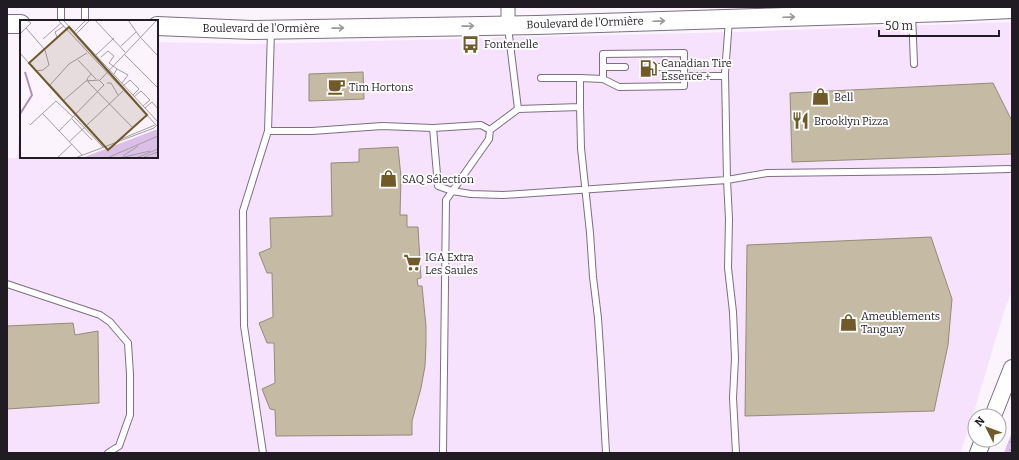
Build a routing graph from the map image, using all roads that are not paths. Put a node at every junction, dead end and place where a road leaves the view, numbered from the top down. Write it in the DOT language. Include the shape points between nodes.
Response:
graph roads {
  1 [pos="62,7"];
  2 [pos="85,7"];
  3 [pos="508,7"];
  4 [pos="1012,9"];
  5 [pos="912,13"];
  6 [pos="729,19"];
  7 [pos="61,20"];
  8 [pos="84,20"];
  9 [pos="7,24"];
  10 [pos="20,24"];
  11 [pos="508,25"];
  12 [pos="158,26"];
  13 [pos="271,30"];
  14 [pos="914,64"];
  15 [pos="603,67"];
  16 [pos="625,67"];
  17 [pos="647,67"];
  18 [pos="684,67"];
  19 [pos="684,76"];
  20 [pos="726,76"];
  21 [pos="541,78"];
  22 [pos="580,78"];
  23 [pos="602,79"];
  24 [pos="580,107"];
  25 [pos="518,109"];
  26 [pos="433,128"];
  27 [pos="490,130"];
  28 [pos="268,131"];
  29 [pos="1009,169"];
  30 [pos="727,180"];
  31 [pos="586,189"];
  32 [pos="452,191"];
  33 [pos="7,284"];
  34 [pos="1011,367"];
  35 [pos="996,408"];
  36 [pos="108,453"];
  37 [pos="263,453"];
  38 [pos="443,453"];
  39 [pos="606,453"];
  40 [pos="736,453"];
  1 -- 7 [label="lane"];
  2 -- 8 [label="lane"];
  3 -- 11 [label="street"];
  4 -- 5 [label="main road, Boulevard de l'Ormière"];
  6 -- 5 [label="main road, Boulevard de l'Ormière, one-way"];
  5 -- 14 [label="lane"];
  11 -- 6 [label="main road, Boulevard de l'Ormière, one-way"];
  6 -- 20 [label="lane"];
  9 -- 10 [label="main road"];
  13 -- 11 [label="main road, Boulevard de l'Ormière, one-way"];
  11 -- 25 [label="lane"];
  12 -- 13 [label="main road, Boulevard de l'Ormière"];
  13 -- 28 [label="lane"];
  15 -- 16 [label="lane"];
  15 -- 18 [label="lane" via="603,54 684,53"];
  15 -- 23 [label="lane"];
  17 -- 18 [label="lane"];
  18 -- 19 [label="lane"];
  19 -- 20 [label="lane"];
  19 -- 23 [label="lane" via="684,86 619,87"];
  20 -- 30 [label="lane"];
  21 -- 22 [label="lane"];
  22 -- 23 [label="lane"];
  22 -- 24 [label="lane"];
  24 -- 25 [label="lane"];
  24 -- 31 [label="lane"];
  25 -- 27 [label="lane"];
  26 -- 27 [label="lane" via="480,125"];
  26 -- 28 [label="lane" via="382,126"];
  26 -- 32 [label="lane" via="438,186"];
  27 -- 32 [label="lane" via="489,139"];
  28 -- 37 [label="lane" via="243,211 244,326"];
  29 -- 30 [label="lane" via="767,173"];
  30 -- 31 [label="lane"];
  30 -- 40 [label="lane" via="728,268 735,358 733,398"];
  31 -- 32 [label="lane" via="503,194"];
  31 -- 39 [label="lane"];
  32 -- 38 [label="lane" via="446,200"];
  33 -- 36 [label="lane" via="100,315 110,322 128,343 130,415 119,446"];
  34 -- 35 [label="street"];
}
